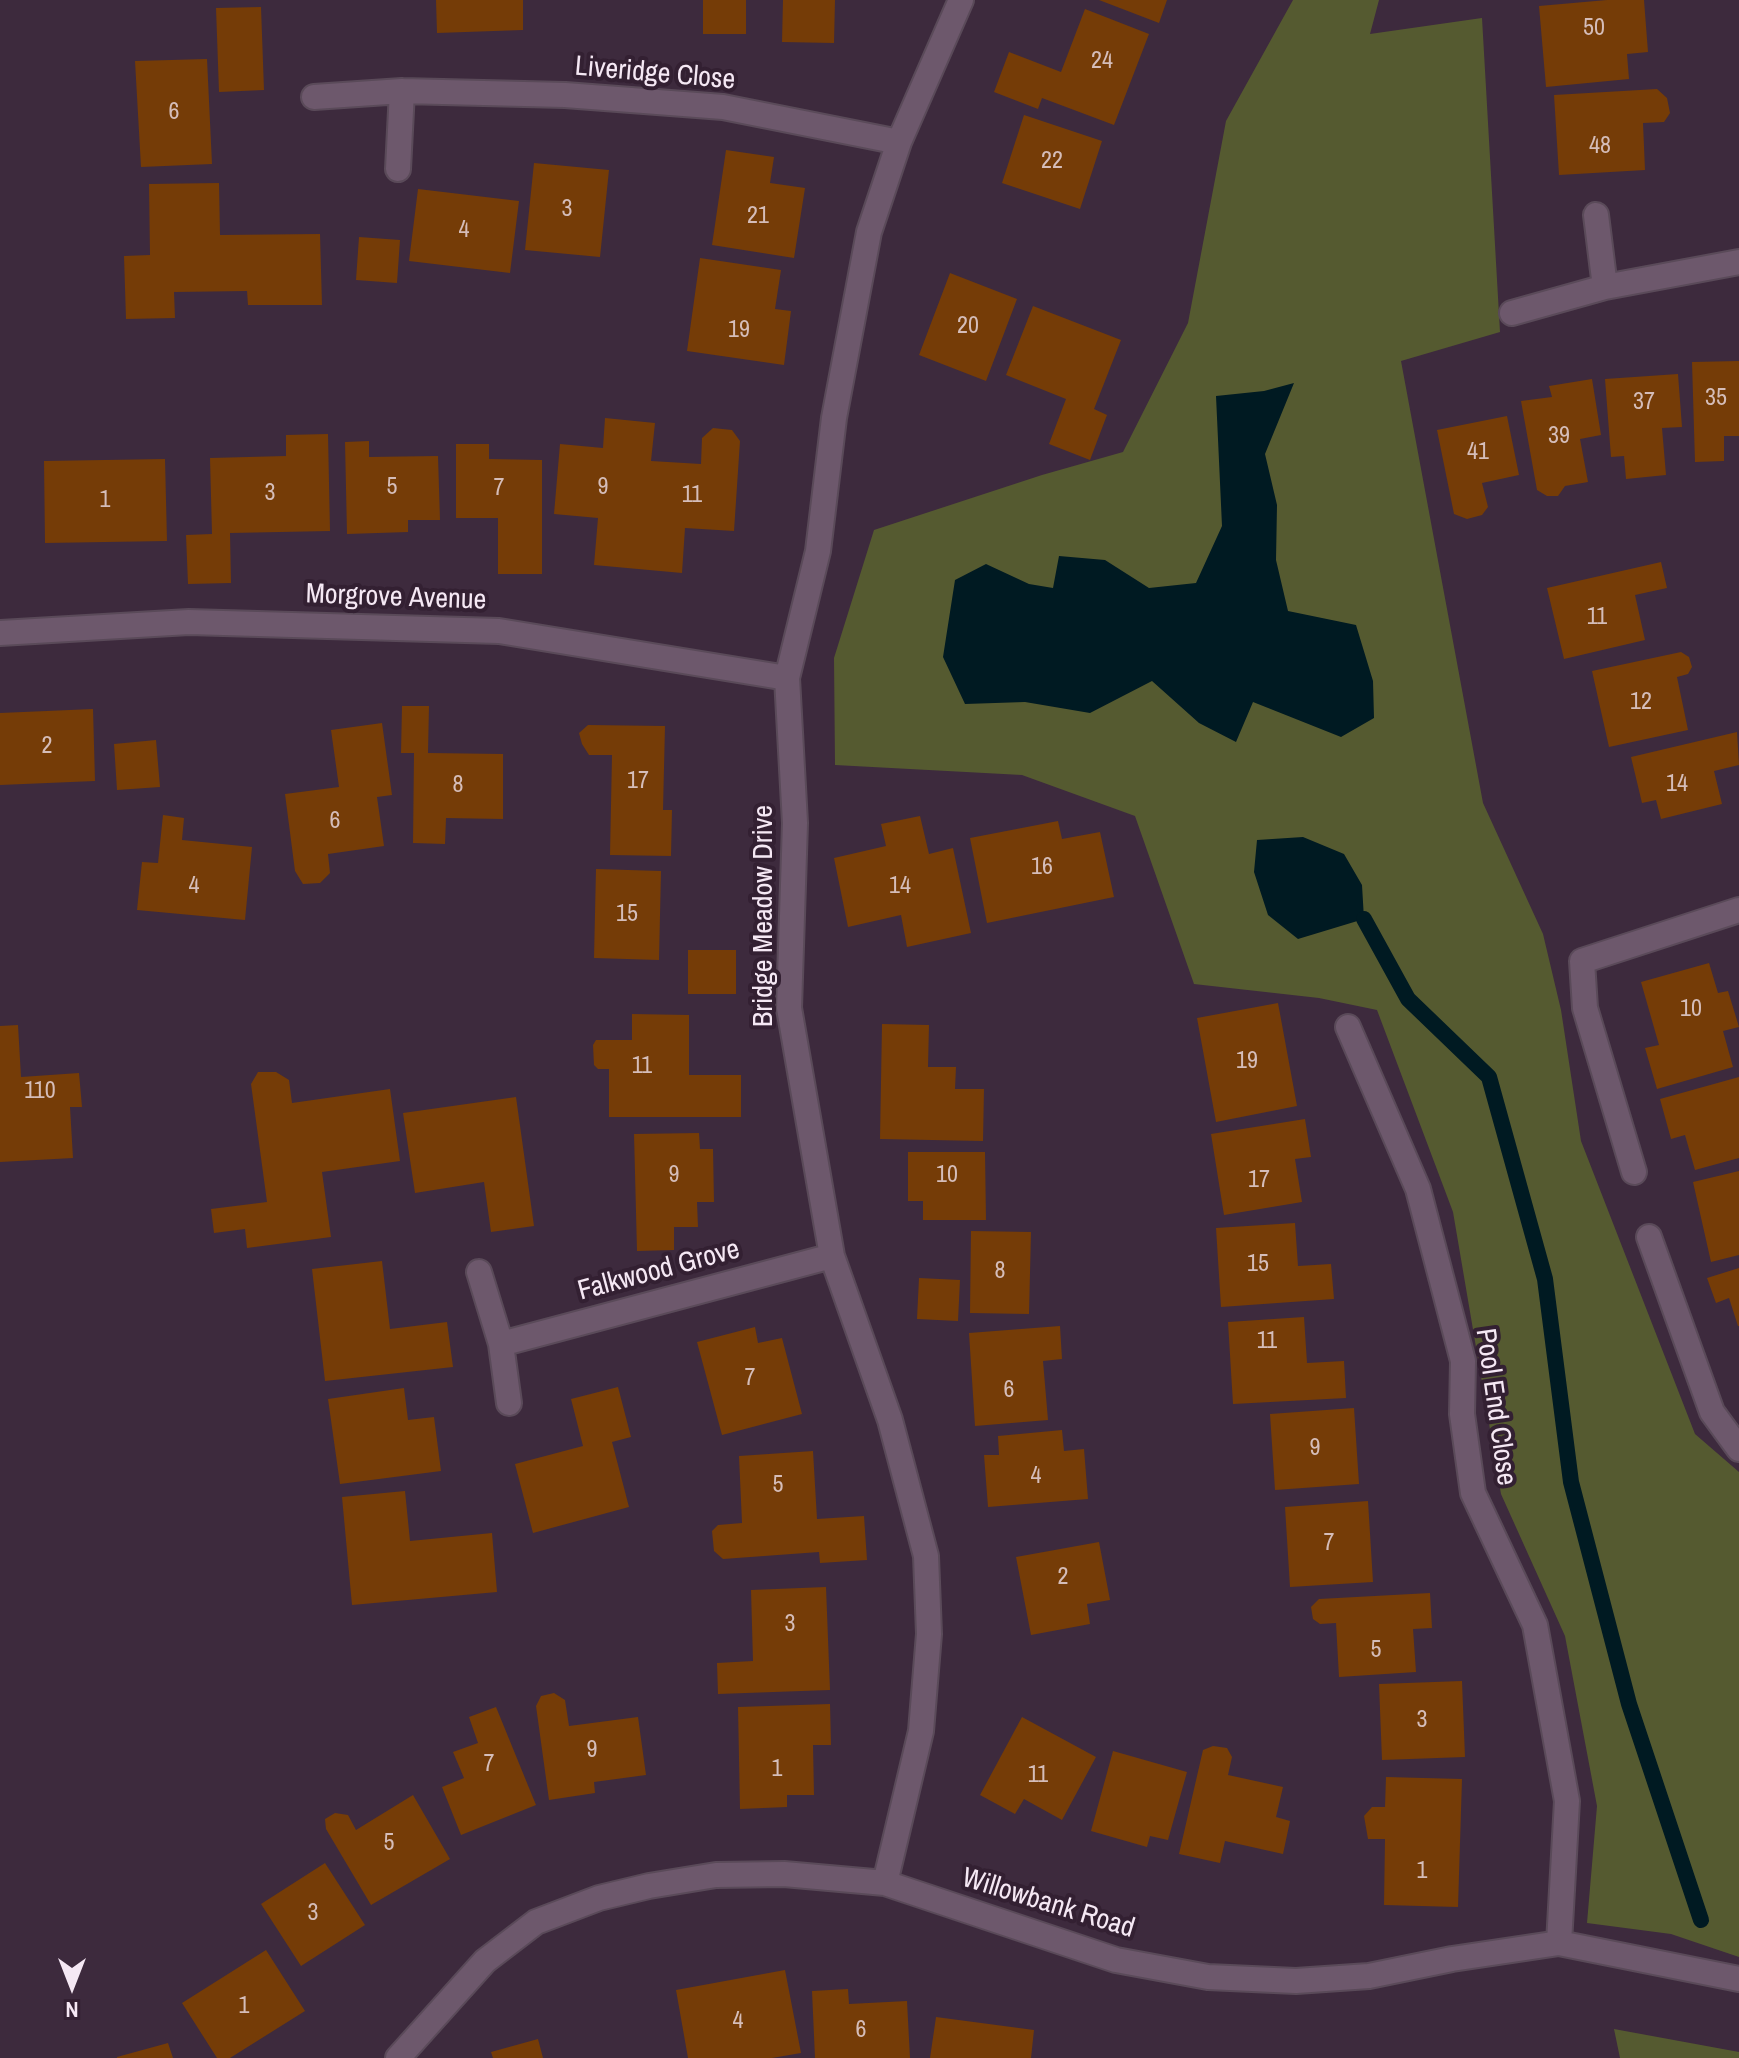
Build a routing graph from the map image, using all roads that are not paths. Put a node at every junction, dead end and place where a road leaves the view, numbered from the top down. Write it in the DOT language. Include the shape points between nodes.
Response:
graph roads {
  1 [pos="961,0"];
  2 [pos="402,91"];
  3 [pos="314,97"];
  4 [pos="899,142"];
  5 [pos="398,169"];
  6 [pos="1596,215"];
  7 [pos="1739,262"];
  8 [pos="1605,287"];
  9 [pos="1512,313"];
  10 [pos="0,633"];
  11 [pos="787,678"];
  12 [pos="1739,910"];
  13 [pos="1348,1027"];
  14 [pos="1634,1172"];
  15 [pos="1649,1237"];
  16 [pos="832,1256"];
  17 [pos="479,1272"];
  18 [pos="501,1344"];
  19 [pos="509,1403"];
  20 [pos="1739,1449"];
  21 [pos="885,1883"];
  22 [pos="1559,1943"];
  23 [pos="1739,1979"];
  24 [pos="398,2058"];
  1 -- 4 [label="street, Bridge Meadow Drive"];
  2 -- 3 [label="street, Liveridge Close"];
  2 -- 4 [label="street, Liveridge Close" via="565,95 723,107"];
  2 -- 5 [label="street"];
  4 -- 11 [label="street, Bridge Meadow Drive" via="869,232 834,418 818,551"];
  6 -- 8 [label="street"];
  7 -- 8 [label="street"];
  8 -- 9 [label="street"];
  10 -- 11 [label="street, Morgrove Avenue" via="189,622 499,631"];
  11 -- 16 [label="street, Bridge Meadow Drive" via="795,823 789,1008"];
  12 -- 14 [label="street" via="1582,961 1585,1008"];
  13 -- 22 [label="street, Pool End Close" via="1418,1189 1463,1361 1462,1414 1473,1493 1535,1625 1567,1801"];
  15 -- 20 [label="street" via="1712,1412"];
  16 -- 18 [label="street, Falkwood Grove"];
  16 -- 21 [label="street, Bridge Meadow Drive" via="890,1420 926,1556 929,1634 921,1731"];
  17 -- 18 [label="street"];
  18 -- 19 [label="street"];
  21 -- 22 [label="street, Willowbank Road" via="1116,1960 1208,1977 1296,1981 1369,1976"];
  21 -- 24 [label="street, Willowbank Road" via="784,1874 716,1875 599,1898 536,1922 485,1961"];
  22 -- 23 [label="street, Willowbank Road"];
}
